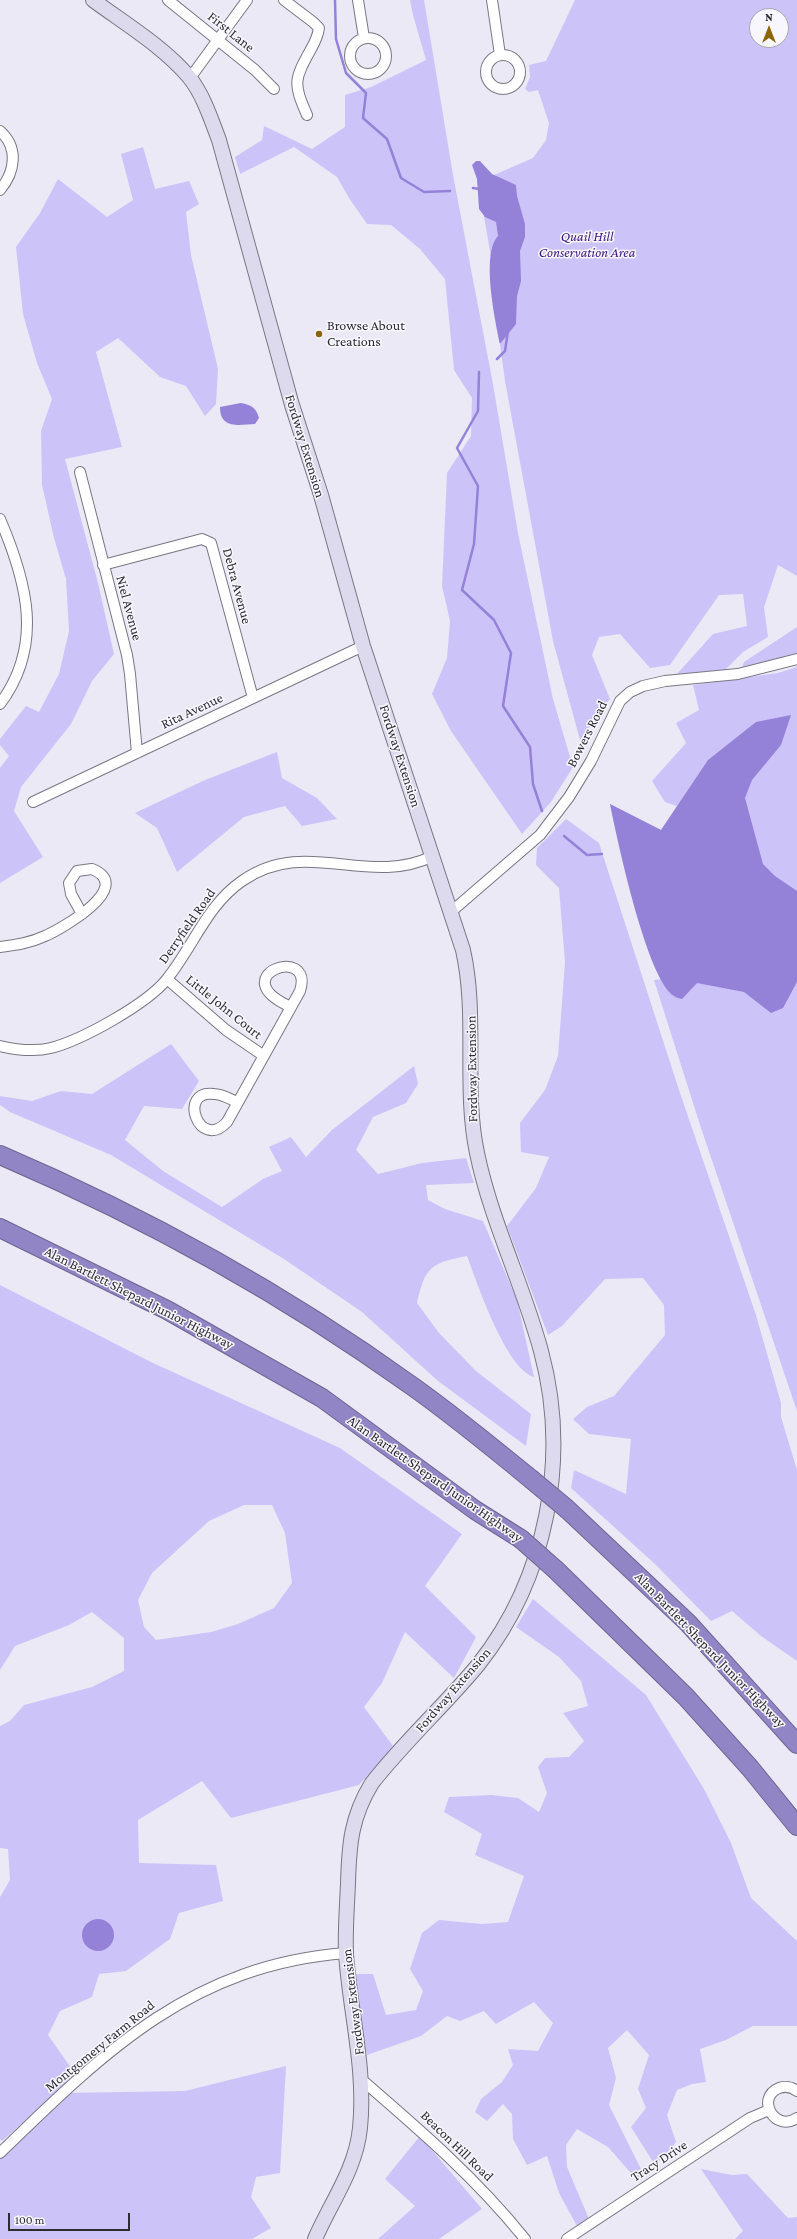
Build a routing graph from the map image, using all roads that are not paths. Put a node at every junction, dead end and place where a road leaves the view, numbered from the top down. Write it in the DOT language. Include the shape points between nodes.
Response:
graph roads {
  1 [pos="93,0"];
  2 [pos="168,0"];
  3 [pos="247,0"];
  4 [pos="284,0"];
  5 [pos="358,0"];
  6 [pos="492,0"];
  7 [pos="364,38"];
  8 [pos="219,40"];
  9 [pos="500,55"];
  10 [pos="190,78"];
  11 [pos="274,89"];
  12 [pos="308,115"];
  13 [pos="0,131"];
  14 [pos="0,190"];
  15 [pos="80,472"];
  16 [pos="0,519"];
  17 [pos="103,565"];
  18 [pos="364,646"];
  19 [pos="797,659"];
  20 [pos="253,698"];
  21 [pos="0,704"];
  22 [pos="137,753"];
  23 [pos="34,802"];
  24 [pos="433,856"];
  25 [pos="452,911"];
  26 [pos="82,914"];
  27 [pos="0,947"];
  28 [pos="167,979"];
  29 [pos="291,1007"];
  30 [pos="0,1046"];
  31 [pos="264,1056"];
  32 [pos="237,1102"];
  33 [pos="0,1155"];
  34 [pos="0,1228"];
  35 [pos="797,1744"];
  36 [pos="797,1826"];
  37 [pos="346,1953"];
  38 [pos="362,2080"];
  39 [pos="797,2091"];
  40 [pos="769,2110"];
  41 [pos="797,2118"];
  42 [pos="0,2153"];
  43 [pos="315,2239"];
  44 [pos="525,2239"];
  45 [pos="567,2239"];
  1 -- 10 [label="street, Fordway Extension" via="169,57"];
  2 -- 8 [label="street, First Lane"];
  3 -- 8 [label="street"];
  4 -- 12 [label="street" via="318,28 317,37 300,69 297,81 298,93"];
  5 -- 7 [label="street"];
  6 -- 9 [label="street"];
  8 -- 10 [label="street"];
  8 -- 11 [label="street, First Lane"];
  10 -- 18 [label="street, Fordway Extension" via="219,140 292,406"];
  13 -- 14 [label="street" via="9,141 14,160 10,177"];
  15 -- 17 [label="street, Niel Avenue"];
  16 -- 21 [label="street" via="20,568 27,619 19,669"];
  17 -- 20 [label="street, Debra Avenue" via="202,539 211,543"];
  17 -- 22 [label="street, Niel Avenue" via="130,674"];
  18 -- 20 [label="street, Rita Avenue"];
  18 -- 24 [label="street, Fordway Extension"];
  19 -- 25 [label="street, Bowers Road" via="738,674 666,681 630,692 620,701 570,797 540,835"];
  20 -- 22 [label="street, Rita Avenue"];
  22 -- 23 [label="street, Rita Avenue"];
  24 -- 25 [label="street, Fordway Extension"];
  24 -- 28 [label="street, Derryfield Road" via="412,865 392,868 373,869 305,861 260,871 233,888 216,906"];
  25 -- 37 [label="street, Fordway Extension" via="463,950 470,992 470,1096 476,1152 494,1216 533,1323 546,1369 554,1434 552,1482 544,1528 535,1559 506,1624 474,1668 384,1768 362,1799 352,1826 350,1844"];
  26 -- 27 [label="street" via="44,936 25,943"];
  28 -- 30 [label="street, Derryfield Road" via="152,994 123,1013 63,1045 25,1050"];
  28 -- 31 [label="street, Little John Court" via="226,1030"];
  29 -- 31 [label="street"];
  31 -- 32 [label="street"];
  33 -- 35 [label="highway, Alan Bartlett Shepard Junior Highway, bridge" via="155,1228 290,1305 412,1386 567,1509 683,1618"];
  34 -- 36 [label="highway, Alan Bartlett Shepard Junior Highway, bridge" via="167,1310 315,1394 469,1505 521,1539 686,1697 750,1768"];
  37 -- 38 [label="street, Fordway Extension"];
  37 -- 42 [label="street, Montgomery Farm Road" via="291,1961 245,1974 210,1987 176,2004 86,2072"];
  38 -- 43 [label="street, Fordway Extension" via="360,2129 355,2156"];
  38 -- 44 [label="street, Beacon Hill Road" via="444,2151 492,2200"];
  39 -- 40 [label="street" via="788,2087 776,2089 769,2098"];
  40 -- 41 [label="street" via="775,2119 782,2122"];
  40 -- 45 [label="street, Tracy Drive" via="750,2118"];
}
